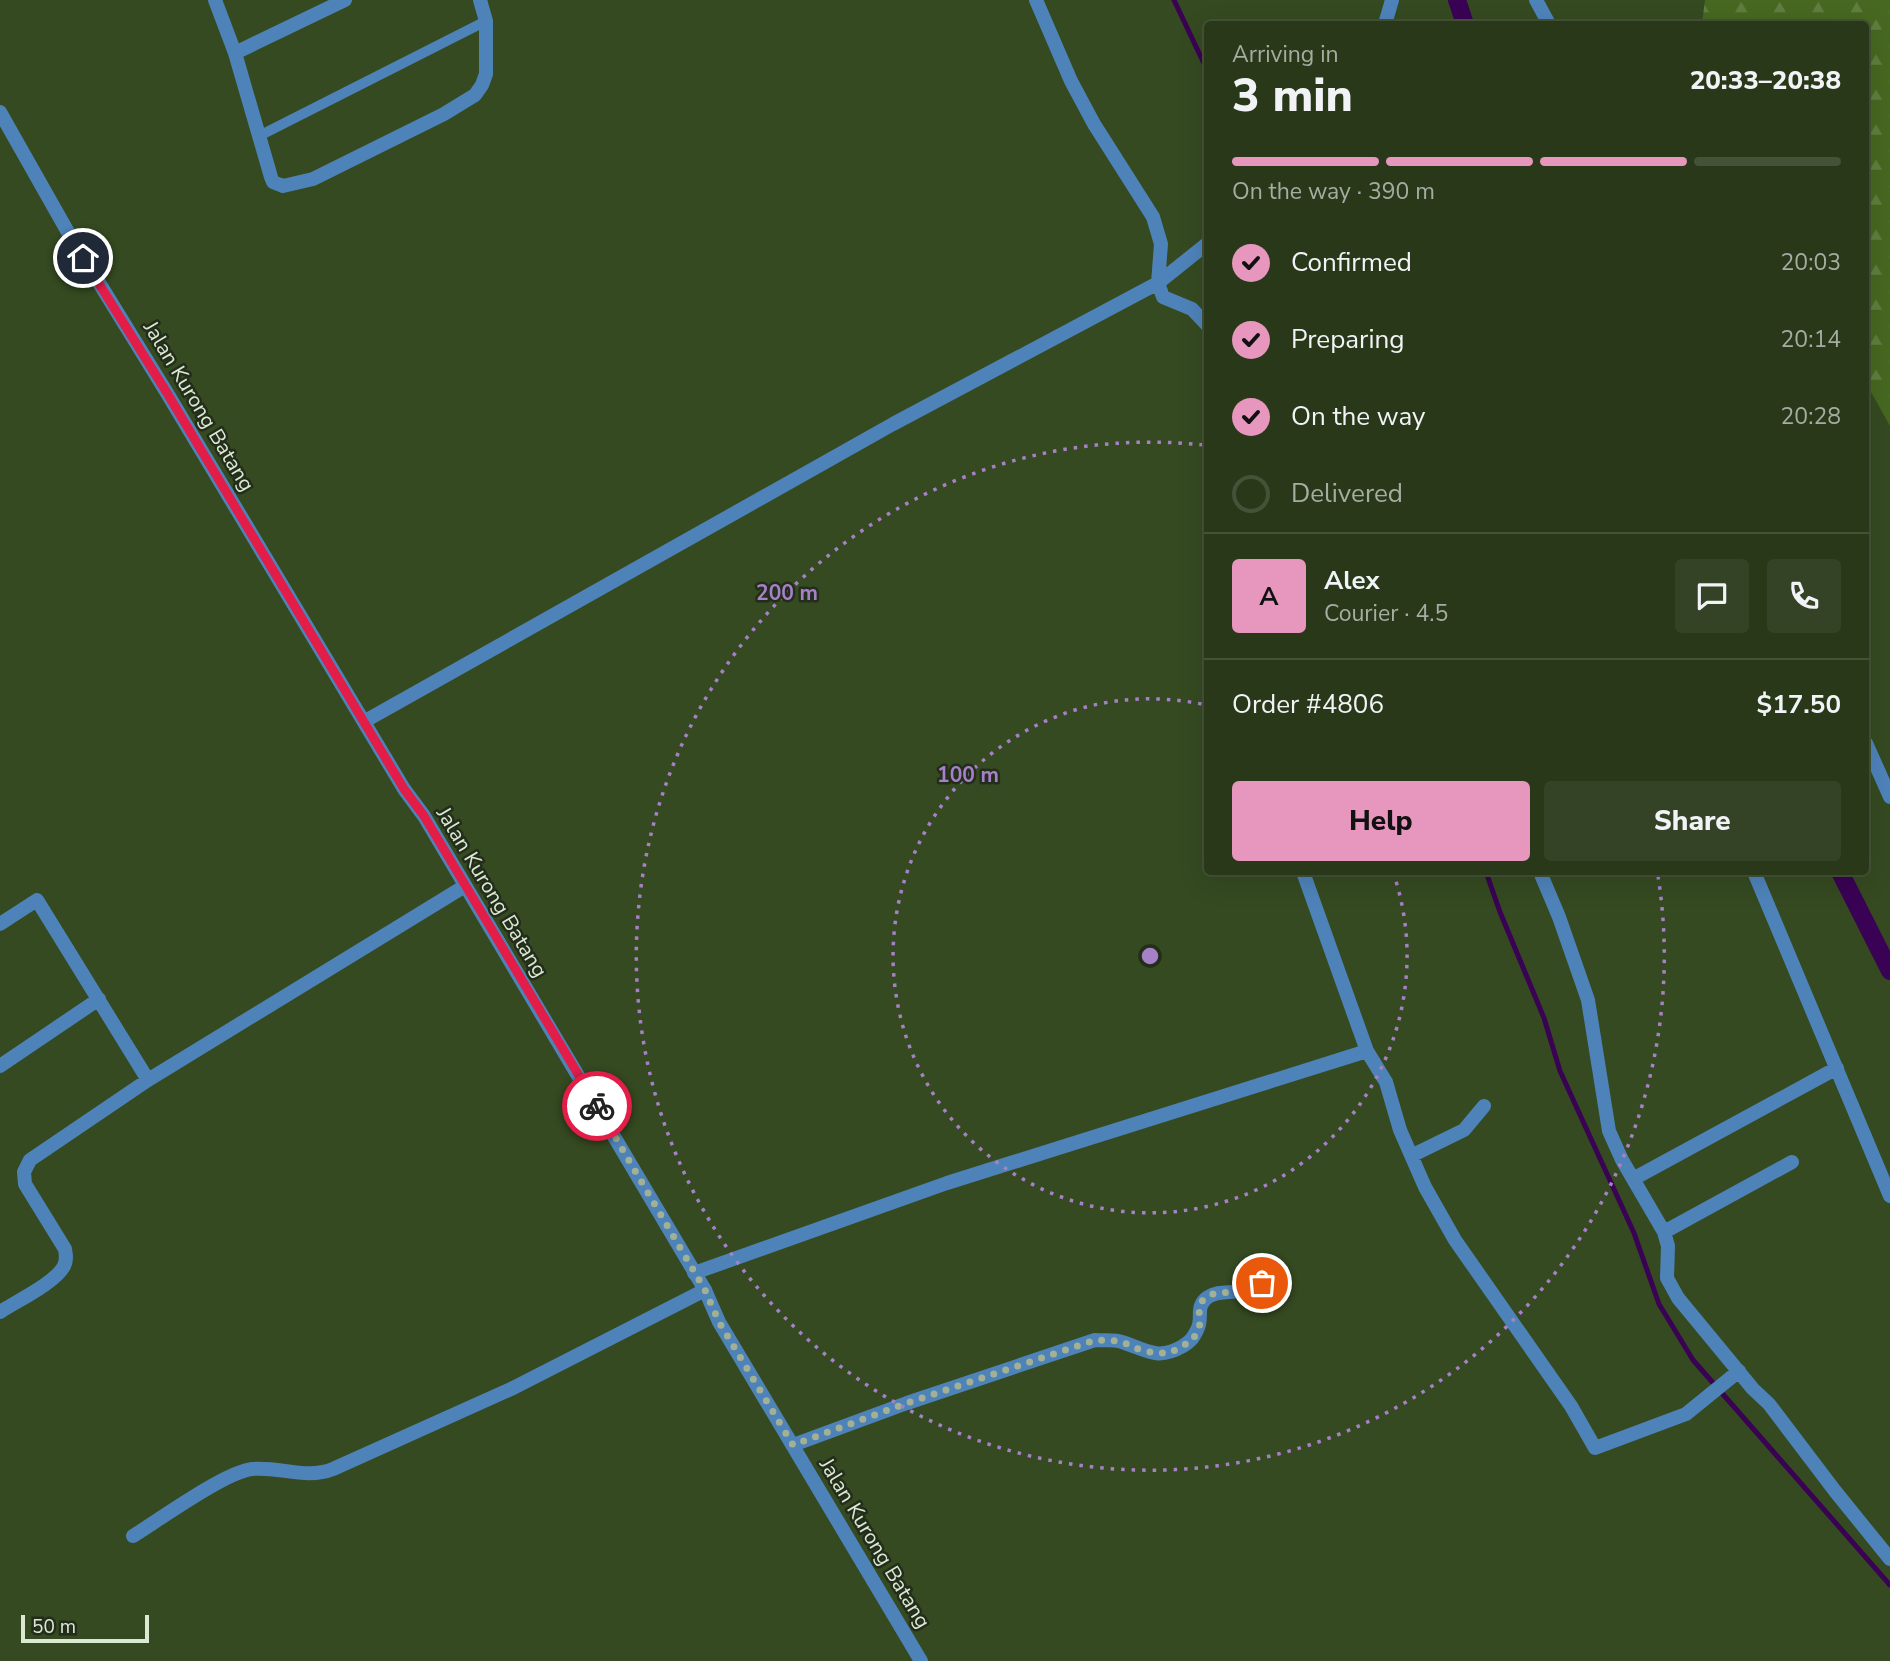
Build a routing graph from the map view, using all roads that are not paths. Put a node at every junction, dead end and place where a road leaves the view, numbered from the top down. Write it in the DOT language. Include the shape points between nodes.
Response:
graph roads {
  1 [pos="215,0"];
  2 [pos="345,0"];
  3 [pos="480,0"];
  4 [pos="1036,0"];
  5 [pos="1392,0"];
  6 [pos="1536,0"];
  7 [pos="486,21"];
  8 [pos="1386,21"];
  9 [pos="1547,21"];
  10 [pos="235,53"];
  11 [pos="1,116"];
  12 [pos="259,136"];
  13 [pos="1204,246"];
  14 [pos="1158,283"];
  15 [pos="1204,322"];
  16 [pos="365,721"];
  17 [pos="1869,750"];
  18 [pos="1890,797"];
  19 [pos="1304,875"];
  20 [pos="1541,875"];
  21 [pos="1755,875"];
  22 [pos="465,886"];
  23 [pos="0,924"];
  24 [pos="99,999"];
  25 [pos="1367,1051"];
  26 [pos="0,1066"];
  27 [pos="1837,1068"];
  28 [pos="148,1080"];
  29 [pos="1484,1106"];
  30 [pos="1413,1156"];
  31 [pos="1792,1162"];
  32 [pos="1633,1179"];
  33 [pos="1890,1196"];
  34 [pos="1664,1232"];
  35 [pos="1278,1271"];
  36 [pos="694,1273"];
  37 [pos="705,1290"];
  38 [pos="0,1312"];
  39 [pos="1734,1375"];
  40 [pos="793,1445"];
  41 [pos="133,1536"];
  42 [pos="1890,1559"];
  43 [pos="920,1661"];
  1 -- 10 [label="street"];
  2 -- 10 [label="street"];
  3 -- 7 [label="street"];
  4 -- 14 [label="street" via="1082,103 1160,232"];
  5 -- 8 [label="street"];
  6 -- 9 [label="street"];
  7 -- 12 [label="lane"];
  7 -- 12 [label="street" via="482,85 444,114 295,185 273,182"];
  10 -- 12 [label="street"];
  11 -- 16 [label="street, Jalan Kurong Batang"];
  13 -- 14 [label="street"];
  14 -- 15 [label="street" via="1163,297 1192,309"];
  14 -- 16 [label="street" via="893,424"];
  16 -- 22 [label="street, Jalan Kurong Batang"];
  17 -- 18 [label="street"];
  19 -- 25 [label="street"];
  20 -- 32 [label="street" via="1588,1000 1609,1131"];
  21 -- 27 [label="street"];
  22 -- 28 [label="street"];
  22 -- 36 [label="street, Jalan Kurong Batang"];
  23 -- 24 [label="street" via="37,900"];
  24 -- 26 [label="street"];
  24 -- 28 [label="street"];
  25 -- 30 [label="street" via="1386,1082"];
  25 -- 36 [label="street" via="947,1183"];
  27 -- 32 [label="street"];
  27 -- 33 [label="street"];
  28 -- 38 [label="street" via="30,1160 25,1184 66,1257 64,1267 51,1279"];
  29 -- 30 [label="street" via="1464,1130"];
  30 -- 39 [label="street" via="1454,1240 1571,1406 1595,1448 1686,1414"];
  31 -- 34 [label="street"];
  32 -- 34 [label="street"];
  34 -- 39 [label="street" via="1667,1278"];
  35 -- 40 [label="street" via="1241,1291 1212,1294 1202,1301 1193,1340 1170,1353 1095,1340"];
  36 -- 37 [label="street, Jalan Kurong Batang"];
  37 -- 40 [label="street, Jalan Kurong Batang" via="719,1322"];
  37 -- 41 [label="street" via="513,1388 333,1469 317,1474 251,1469 226,1478"];
  39 -- 42 [label="street" via="1769,1404"];
  40 -- 43 [label="street, Jalan Kurong Batang"];
}
